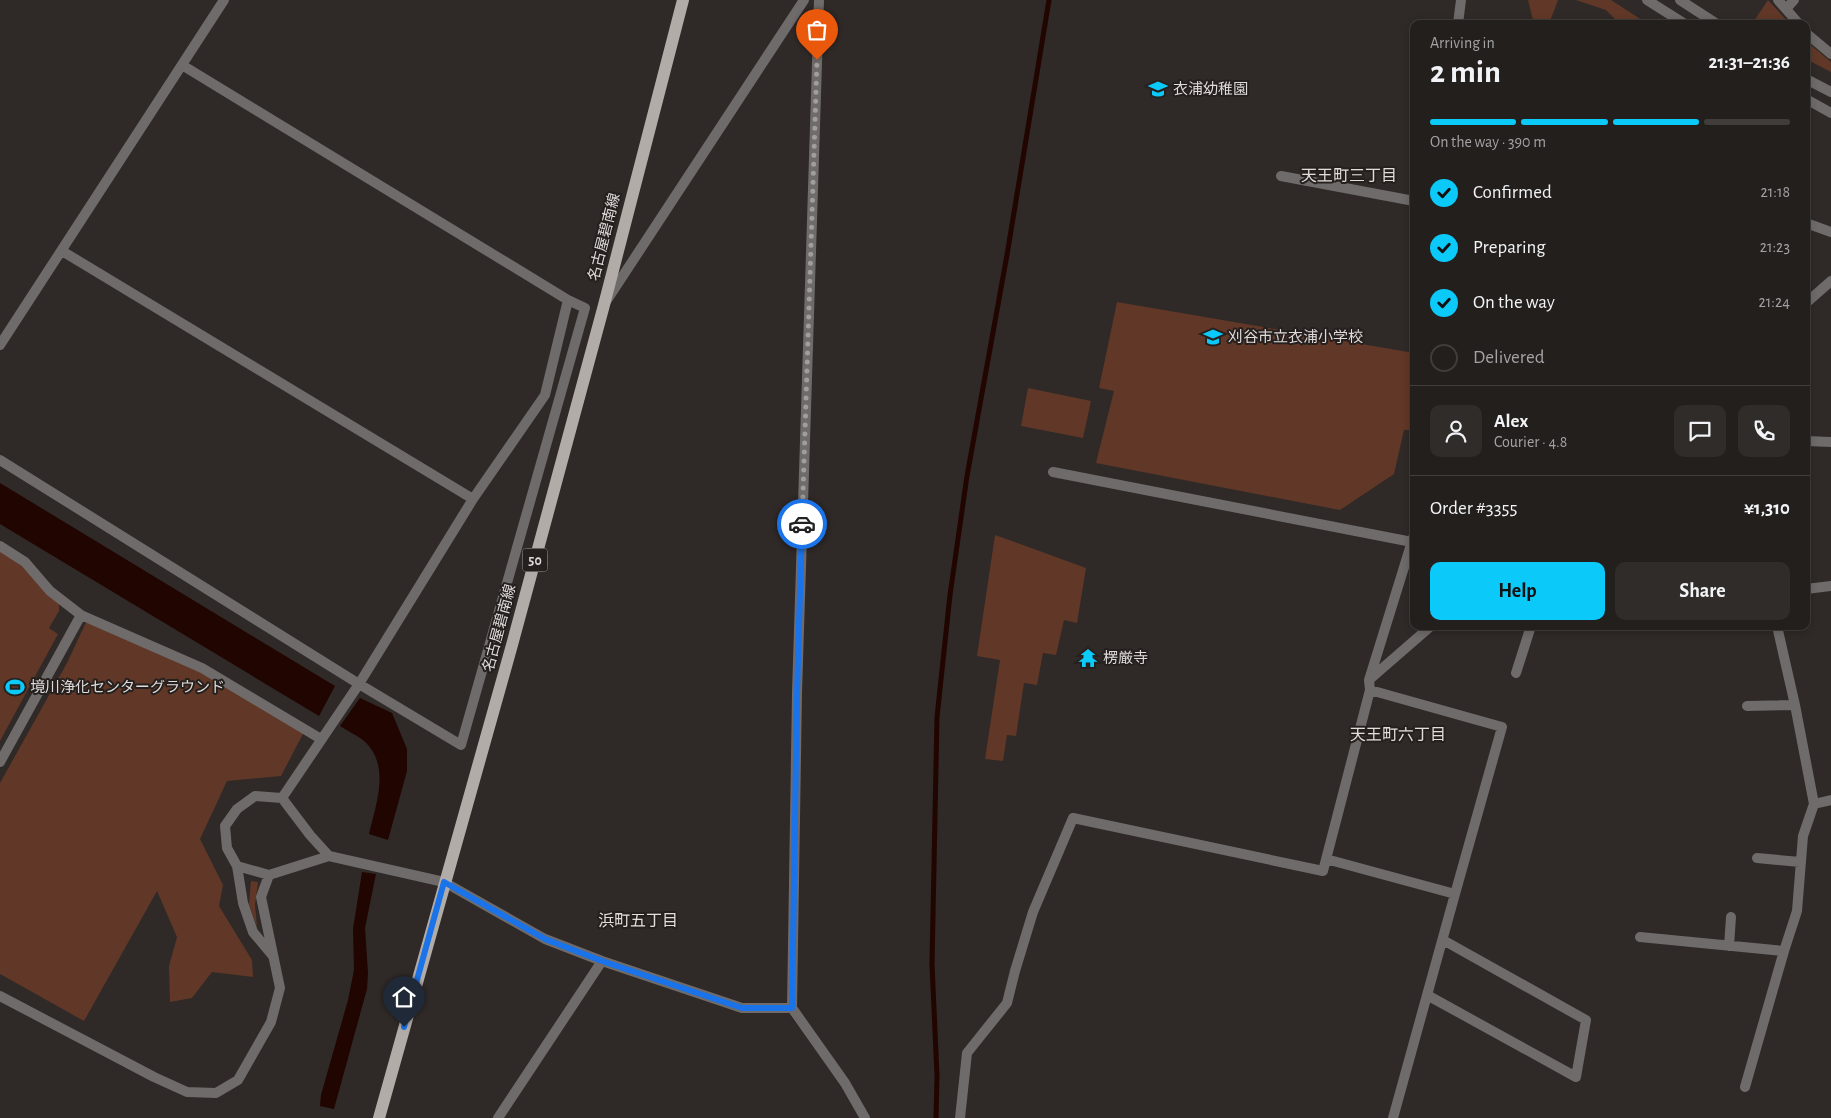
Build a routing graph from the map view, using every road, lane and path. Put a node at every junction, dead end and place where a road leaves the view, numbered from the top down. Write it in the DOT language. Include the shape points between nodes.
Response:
graph roads {
  1 [pos="224,0"];
  2 [pos="683,0"];
  3 [pos="804,0"];
  4 [pos="819,0"];
  5 [pos="1461,0"];
  6 [pos="1647,0"];
  7 [pos="1680,0"];
  8 [pos="1778,0"];
  9 [pos="1794,0"];
  10 [pos="1786,9"];
  11 [pos="1458,20"];
  12 [pos="1679,20"];
  13 [pos="1711,20"];
  14 [pos="1796,20"];
  15 [pos="1810,37"];
  16 [pos="1831,54"];
  17 [pos="182,65"];
  18 [pos="1810,81"];
  19 [pos="1831,92"];
  20 [pos="1810,101"];
  21 [pos="1831,113"];
  22 [pos="1281,176"];
  23 [pos="1410,200"];
  24 [pos="1810,224"];
  25 [pos="1831,232"];
  26 [pos="62,251"];
  27 [pos="1831,281"];
  28 [pos="1810,299"];
  29 [pos="568,300"];
  30 [pos="604,305"];
  31 [pos="0,345"];
  32 [pos="1810,441"];
  33 [pos="1831,442"];
  34 [pos="0,460"];
  35 [pos="1053,472"];
  36 [pos="473,499"];
  37 [pos="1410,538"];
  38 [pos="0,546"];
  39 [pos="1410,549"];
  40 [pos="1831,586"];
  41 [pos="1810,589"];
  42 [pos="81,615"];
  43 [pos="1427,630"];
  44 [pos="1530,630"];
  45 [pos="1778,630"];
  46 [pos="1516,673"];
  47 [pos="359,684"];
  48 [pos="1369,685"];
  49 [pos="1795,705"];
  50 [pos="1747,706"];
  51 [pos="321,739"];
  52 [pos="0,762"];
  53 [pos="282,798"];
  54 [pos="1831,800"];
  55 [pos="1814,804"];
  56 [pos="329,856"];
  57 [pos="1757,858"];
  58 [pos="1326,860"];
  59 [pos="1800,862"];
  60 [pos="237,866"];
  61 [pos="269,875"];
  62 [pos="444,882"];
  63 [pos="1455,894"];
  64 [pos="1731,917"];
  65 [pos="1640,937"];
  66 [pos="1443,940"];
  67 [pos="1729,946"];
  68 [pos="1784,951"];
  69 [pos="274,956"];
  70 [pos="602,961"];
  71 [pos="1427,995"];
  72 [pos="0,996"];
  73 [pos="792,1008"];
  74 [pos="1746,1087"];
  75 [pos="379,1118"];
  76 [pos="498,1118"];
  77 [pos="865,1118"];
  78 [pos="960,1118"];
  79 [pos="1393,1118"];
  1 -- 17 [label="street"];
  2 -- 30 [label="main road, 名古屋碧南線 / 50"];
  3 -- 30 [label="street"];
  4 -- 73 [label="street" via="798,683"];
  5 -- 11 [label="street"];
  6 -- 12 [label="street"];
  7 -- 13 [label="street"];
  8 -- 10 [label="street"];
  9 -- 10 [label="street"];
  10 -- 14 [label="street"];
  15 -- 16 [label="street"];
  17 -- 26 [label="street"];
  17 -- 29 [label="street"];
  18 -- 19 [label="street"];
  20 -- 21 [label="street"];
  22 -- 23 [label="street"];
  24 -- 25 [label="street"];
  26 -- 31 [label="street"];
  26 -- 36 [label="street"];
  27 -- 28 [label="street"];
  29 -- 36 [label="street" via="545,395"];
  29 -- 47 [label="street" via="585,308 461,744"];
  30 -- 62 [label="main road, 名古屋碧南線 / 50"];
  32 -- 33 [label="street"];
  34 -- 47 [label="street"];
  35 -- 37 [label="street"];
  36 -- 47 [label="street"];
  38 -- 42 [label="street" via="25,562 50,591"];
  39 -- 48 [label="street"];
  40 -- 41 [label="street"];
  42 -- 51 [label="street" via="202,668"];
  42 -- 52 [label="street"];
  43 -- 48 [label="street"];
  44 -- 46 [label="street"];
  45 -- 49 [label="street"];
  47 -- 51 [label="street"];
  48 -- 58 [label="street"];
  48 -- 63 [label="street" via="1502,727"];
  49 -- 50 [label="street"];
  49 -- 55 [label="street"];
  51 -- 53 [label="street"];
  53 -- 56 [label="street"];
  53 -- 60 [label="street" via="255,796 237,809 225,826 227,848"];
  54 -- 55 [label="street"];
  55 -- 59 [label="street" via="1802,836"];
  56 -- 61 [label="street"];
  56 -- 62 [label="street"];
  57 -- 59 [label="street"];
  58 -- 63 [label="street"];
  58 -- 78 [label="street" via="1323,871 1074,818 1033,912 1007,1003 967,1053"];
  59 -- 68 [label="street" via="1797,911"];
  60 -- 61 [label="street"];
  60 -- 69 [label="street" via="253,932"];
  61 -- 69 [label="street" via="261,897"];
  62 -- 70 [label="street" via="545,939"];
  62 -- 75 [label="main road, 名古屋碧南線 / 50"];
  63 -- 66 [label="street"];
  64 -- 67 [label="street"];
  65 -- 67 [label="street"];
  66 -- 71 [label="street"];
  66 -- 71 [label="street" via="1586,1020 1576,1077"];
  67 -- 68 [label="street"];
  68 -- 74 [label="street"];
  69 -- 72 [label="street" via="280,988 271,1022 238,1080 216,1093 187,1092"];
  70 -- 73 [label="street" via="742,1008"];
  70 -- 76 [label="street"];
  71 -- 79 [label="street"];
  73 -- 77 [label="street" via="845,1083"];
}
